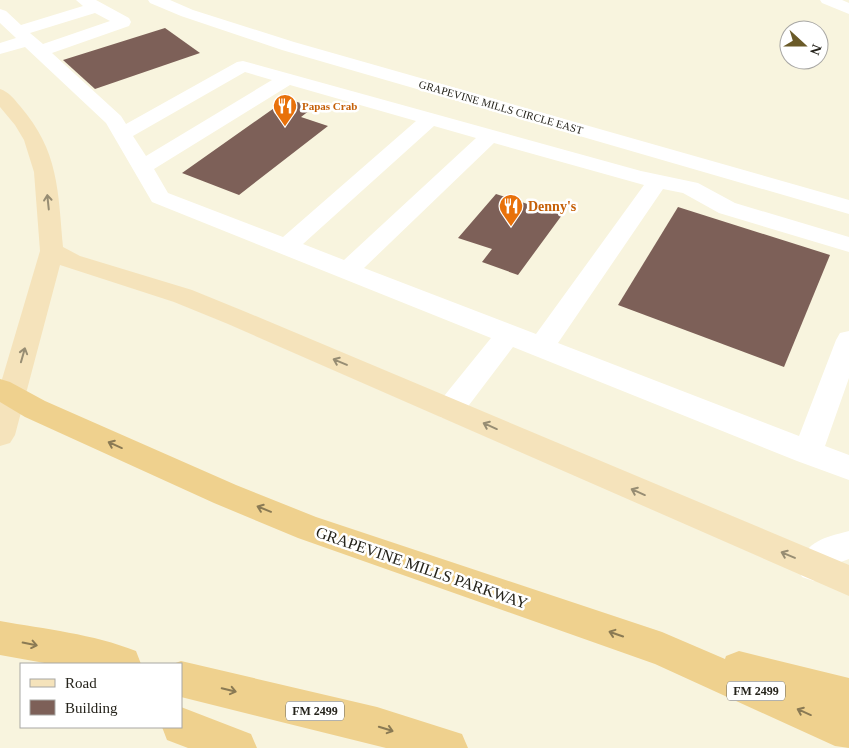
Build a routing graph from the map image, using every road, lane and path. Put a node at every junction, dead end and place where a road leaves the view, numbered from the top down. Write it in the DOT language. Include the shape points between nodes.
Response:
graph roads {
  1 [pos="156,0"];
  2 [pos="828,0"];
  3 [pos="90,4"];
  4 [pos="849,9"];
  5 [pos="0,14"];
  6 [pos="29,41"];
  7 [pos="0,49"];
  8 [pos="332,59"];
  9 [pos="294,79"];
  10 [pos="0,95"];
  11 [pos="484,102"];
  12 [pos="430,119"];
  13 [pos="460,128"];
  14 [pos="122,134"];
  15 [pos="489,136"];
  16 [pos="142,167"];
  17 [pos="658,181"];
  18 [pos="849,207"];
  19 [pos="849,246"];
  20 [pos="286,247"];
  21 [pos="52,251"];
  22 [pos="347,271"];
  23 [pos="508,335"];
  24 [pos="849,340"];
  25 [pos="540,348"];
  26 [pos="0,389"];
  27 [pos="450,409"];
  28 [pos="0,435"];
  29 [pos="808,452"];
  30 [pos="849,468"];
  31 [pos="849,545"];
  32 [pos="814,566"];
  33 [pos="849,581"];
  34 [pos="0,638"];
  35 [pos="662,649"];
  36 [pos="71,657"];
  37 [pos="115,663"];
  38 [pos="182,678"];
  39 [pos="849,697"];
  40 [pos="182,726"];
  41 [pos="849,732"];
  42 [pos="237,748"];
  43 [pos="448,748"];
  1 -- 8 [label="street, GRAPEVINE MILLS CIRCLE EAST" via="233,29"];
  2 -- 4 [label="street"];
  3 -- 6 [label="street"];
  3 -- 6 [label="street" via="123,22"];
  5 -- 6 [label="street"];
  6 -- 7 [label="street"];
  6 -- 14 [label="street" via="114,120"];
  8 -- 9 [label="street"];
  8 -- 11 [label="street, GRAPEVINE MILLS CIRCLE EAST"];
  9 -- 12 [label="street"];
  9 -- 14 [label="street" via="243,66"];
  9 -- 16 [label="street"];
  21 -- 10 [label="main road, one-way" via="45,172 34,140"];
  11 -- 13 [label="street"];
  11 -- 18 [label="street, GRAPEVINE MILLS CIRCLE EAST"];
  12 -- 13 [label="street"];
  12 -- 20 [label="street"];
  13 -- 15 [label="street"];
  14 -- 16 [label="street"];
  15 -- 17 [label="street"];
  15 -- 22 [label="street"];
  16 -- 20 [label="street" via="160,197"];
  17 -- 19 [label="street" via="690,188 727,208"];
  17 -- 25 [label="street"];
  20 -- 22 [label="street"];
  27 -- 21 [label="main road, one-way" via="192,299"];
  28 -- 21 [label="main road, one-way"];
  22 -- 23 [label="street"];
  23 -- 25 [label="street"];
  23 -- 27 [label="street"];
  24 -- 29 [label="street"];
  25 -- 29 [label="street"];
  35 -- 26 [label="highway, GRAPEVINE MILLS PARKWAY, one-way" via="309,528 35,409"];
  32 -- 27 [label="main road, one-way"];
  29 -- 30 [label="street"];
  31 -- 32 [label="street" via="827,551"];
  32 -- 33 [label="main road"];
  34 -- 36 [label="highway, one-way"];
  35 -- 39 [label="highway"];
  41 -- 35 [label="highway, GRAPEVINE MILLS PARKWAY / FM 2499, one-way"];
  36 -- 37 [label="highway"];
  38 -- 43 [label="highway, FM 2499, one-way" via="377,726"];
  40 -- 42 [label="highway"];
}
